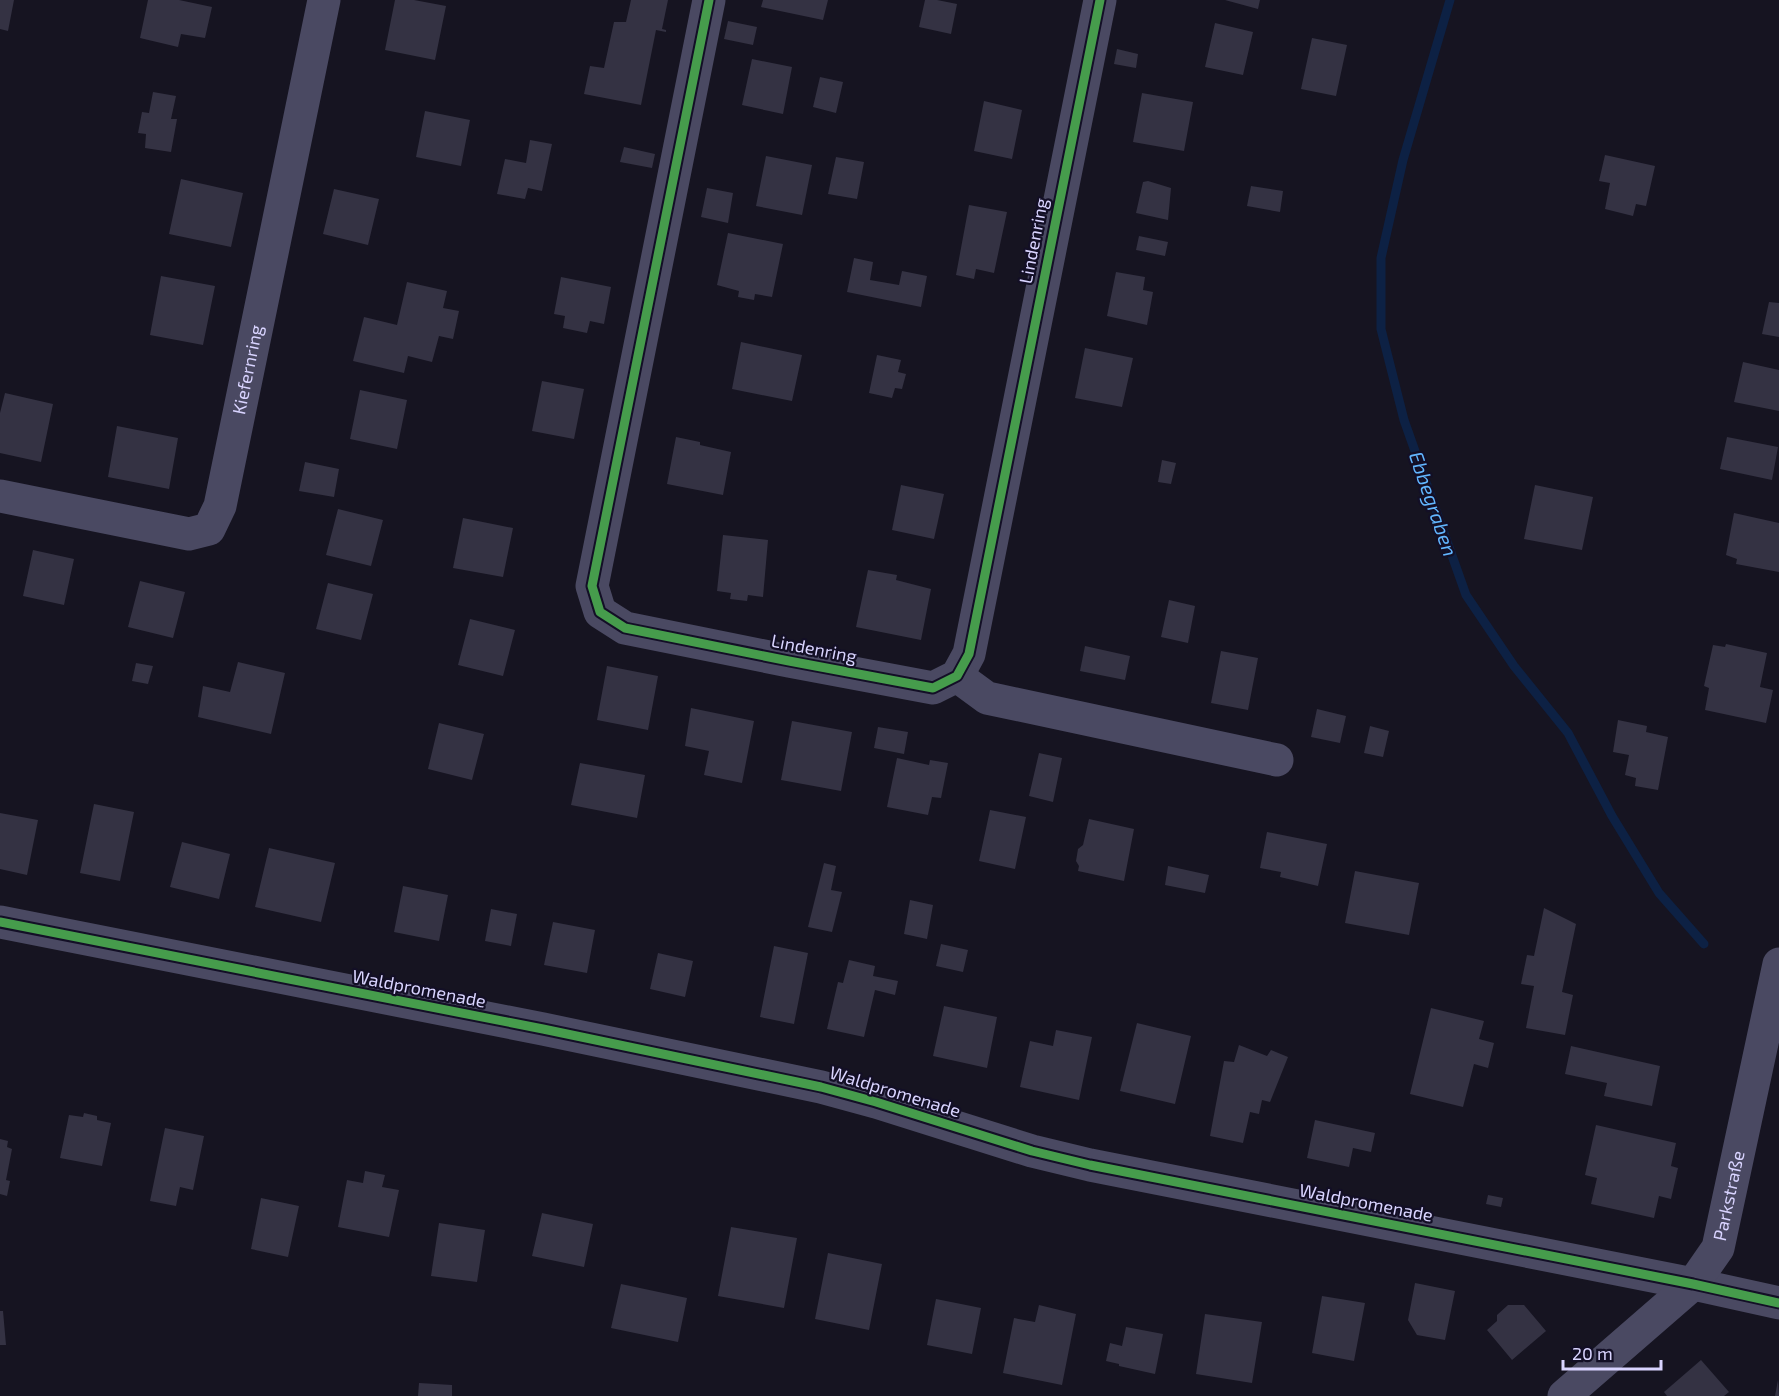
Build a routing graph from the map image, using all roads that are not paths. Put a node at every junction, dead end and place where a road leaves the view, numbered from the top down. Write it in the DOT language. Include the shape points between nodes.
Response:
graph roads {
  1 [pos="324,0"];
  2 [pos="709,0"];
  3 [pos="1100,0"];
  4 [pos="0,496"];
  5 [pos="957,676"];
  6 [pos="1277,760"];
  7 [pos="0,922"];
  8 [pos="1779,964"];
  9 [pos="1693,1284"];
  10 [pos="1779,1303"];
  11 [pos="1564,1396"];
  1 -- 4 [label="street, Kiefernring" via="220,506 210,529 189,534"];
  2 -- 5 [label="street, Lindenring" via="592,586 600,612 625,628 933,688"];
  3 -- 5 [label="street, Lindenring" via="969,654"];
  5 -- 6 [label="street" via="987,698"];
  7 -- 9 [label="street, Waldpromenade" via="821,1087 1084,1164"];
  8 -- 9 [label="street, Parkstraße" via="1718,1248"];
  9 -- 10 [label="street, Waldpromenade"];
  9 -- 11 [label="street, Parkstraße"];
}
